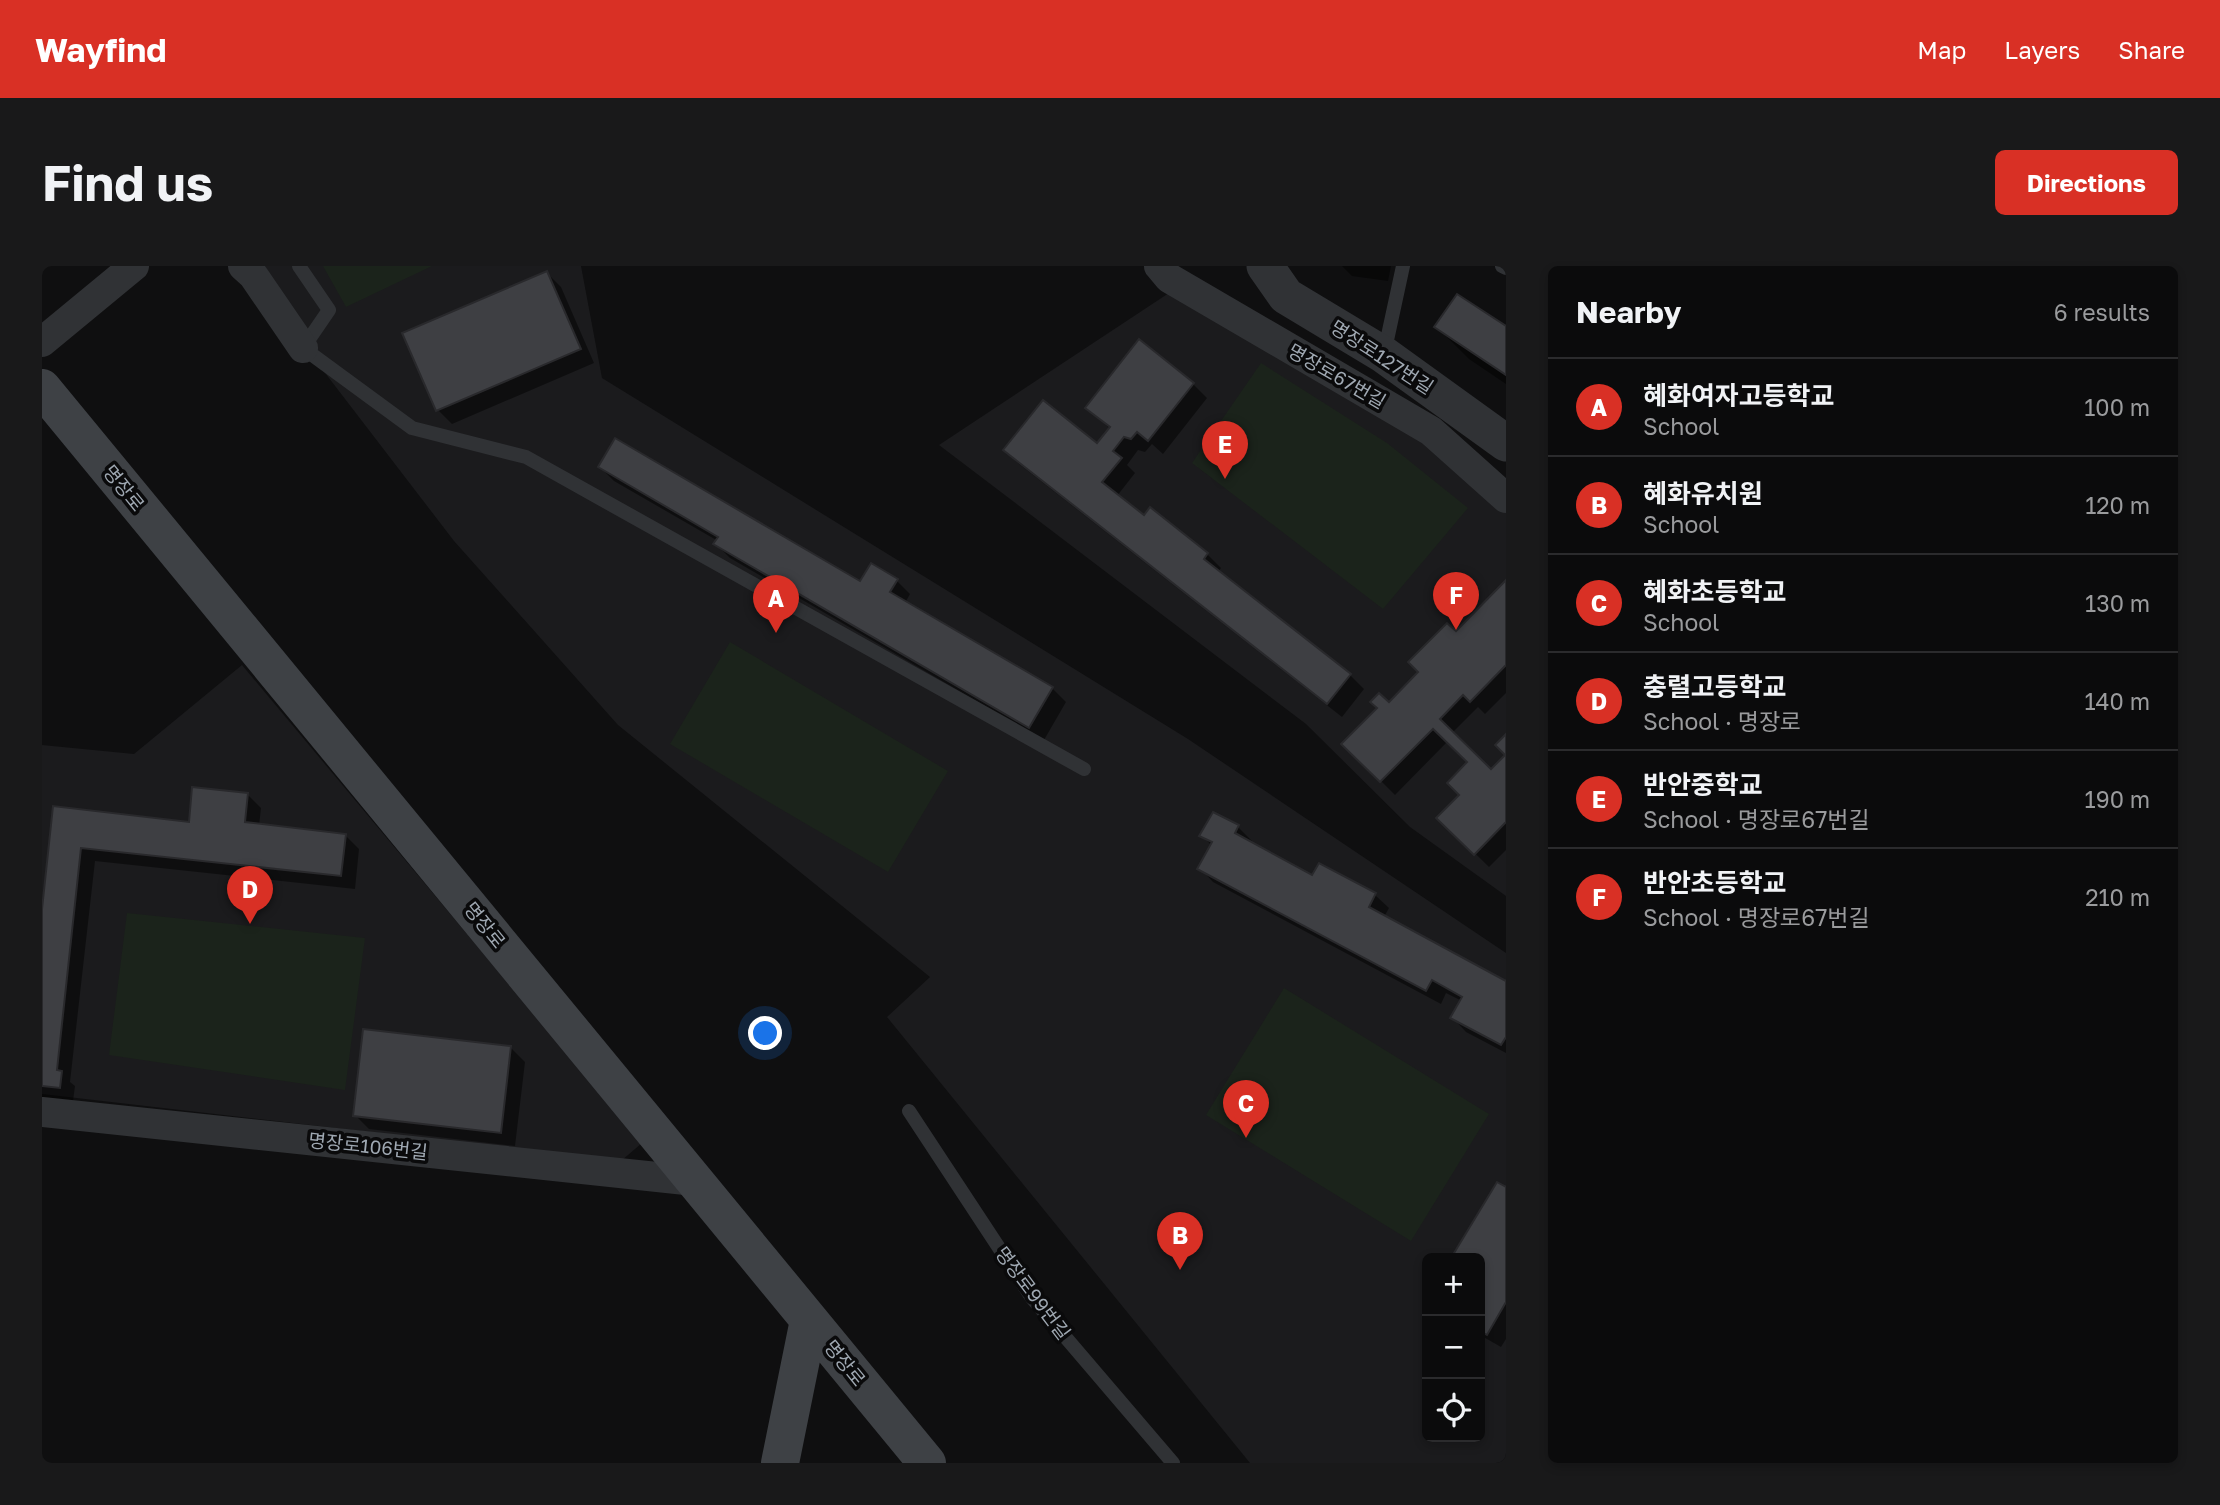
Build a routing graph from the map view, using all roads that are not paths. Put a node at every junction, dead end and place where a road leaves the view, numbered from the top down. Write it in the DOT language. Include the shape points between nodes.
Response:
graph roads {
  1 [pos="134,266"];
  2 [pos="243,266"];
  3 [pos="299,266"];
  4 [pos="1159,266"];
  5 [pos="1265,266"];
  6 [pos="1403,266"];
  7 [pos="42,342"];
  8 [pos="303,348"];
  9 [pos="1384,355"];
  10 [pos="43,394"];
  11 [pos="1506,443"];
  12 [pos="1506,498"];
  13 [pos="1084,769"];
  14 [pos="909,1111"];
  15 [pos="42,1112"];
  16 [pos="695,1181"];
  17 [pos="809,1320"];
  18 [pos="780,1463"];
  19 [pos="927,1463"];
  20 [pos="1173,1463"];
  1 -- 7 [label="street"];
  2 -- 8 [label="street"];
  3 -- 8 [label="lane" via="330,310"];
  4 -- 12 [label="street, 명장로67번길" via="1169,278 1431,431"];
  5 -- 9 [label="street, 명장로127번길" via="1286,296"];
  6 -- 9 [label="lane"];
  8 -- 13 [label="lane" via="412,428 526,457"];
  9 -- 11 [label="street, 명장로127번길"];
  10 -- 16 [label="main road, 명장로"];
  14 -- 20 [label="lane, 명장로99번길" via="1032,1298"];
  15 -- 16 [label="street, 명장로106번길"];
  16 -- 17 [label="main road, 명장로"];
  17 -- 18 [label="main road"];
  17 -- 19 [label="main road, 명장로"];
}
